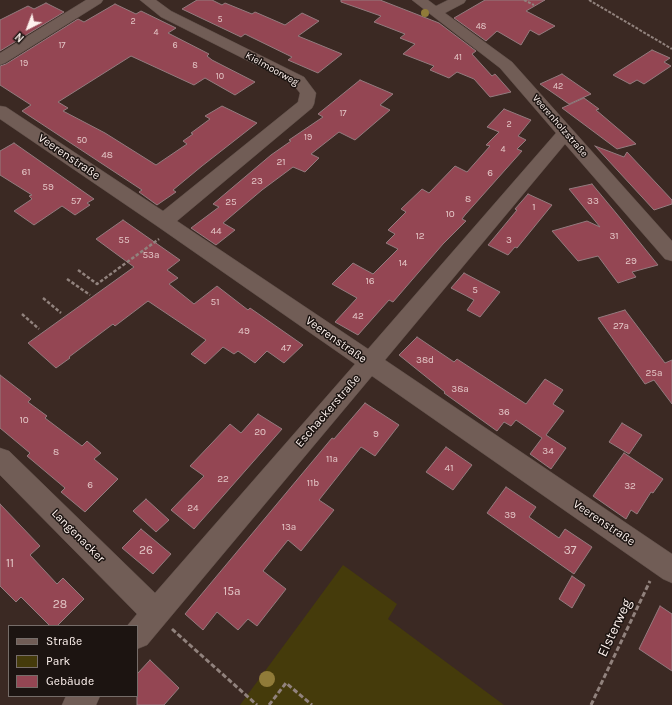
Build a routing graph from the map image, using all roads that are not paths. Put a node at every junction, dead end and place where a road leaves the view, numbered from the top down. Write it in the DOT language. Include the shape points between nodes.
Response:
graph roads {
  1 [pos="96,0"];
  2 [pos="147,0"];
  3 [pos="419,0"];
  4 [pos="459,0"];
  5 [pos="436,12"];
  6 [pos="0,60"];
  7 [pos="0,111"];
  8 [pos="566,132"];
  9 [pos="169,224"];
  10 [pos="664,233"];
  11 [pos="672,254"];
  12 [pos="370,363"];
  13 [pos="0,459"];
  14 [pos="666,565"];
  15 [pos="156,613"];
  16 [pos="138,634"];
  17 [pos="83,697"];
  18 [pos="77,705"];
  1 -- 6 [label="street"];
  2 -- 9 [label="street, Kielmoorweg" via="166,14 298,80 308,93 306,104"];
  3 -- 5 [label="street, Veerenholzstraße"];
  4 -- 5 [label="street"];
  5 -- 8 [label="street, Veerenholzstraße" via="506,65"];
  7 -- 9 [label="street, Veerenstraße"];
  8 -- 10 [label="street, Veerenholzstraße"];
  8 -- 12 [label="street, Eschackerstraße"];
  9 -- 12 [label="street, Veerenstraße"];
  10 -- 11 [label="street, Veerenholzstraße"];
  12 -- 14 [label="street, Veerenstraße"];
  12 -- 15 [label="street, Eschackerstraße"];
  13 -- 15 [label="street, Langenacker"];
  15 -- 16 [label="street, Eschackerstraße"];
  17 -- 18 [label="street"];
}
